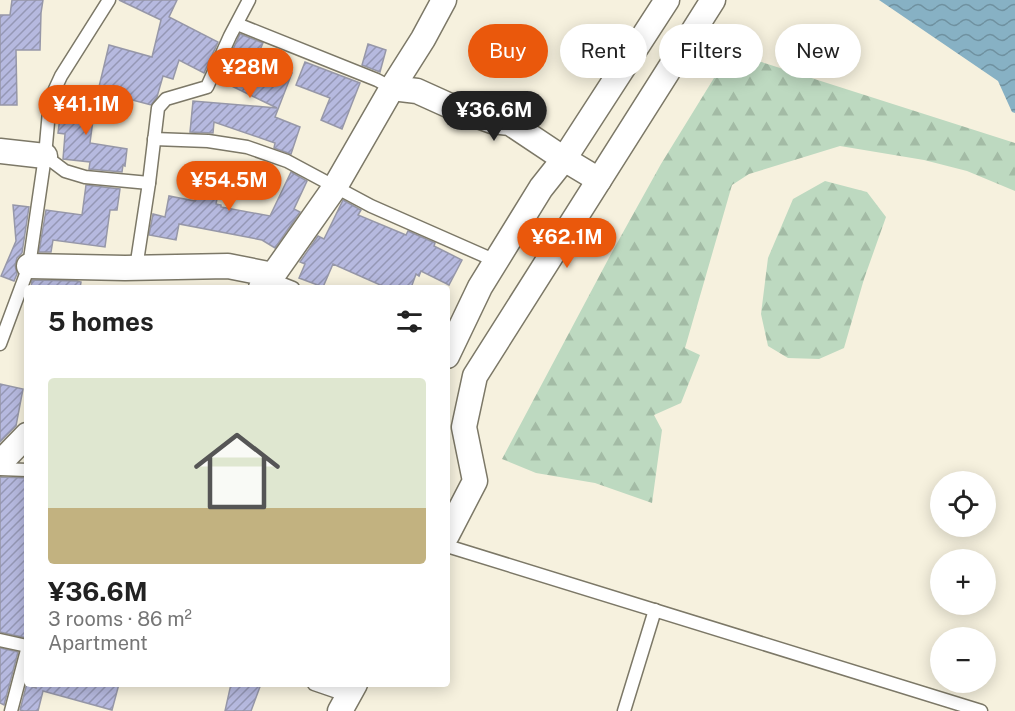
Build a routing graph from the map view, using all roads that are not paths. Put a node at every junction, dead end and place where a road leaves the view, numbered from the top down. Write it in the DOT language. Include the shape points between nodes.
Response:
graph roads {
  1 [pos="109,0"];
  2 [pos="249,0"];
  3 [pos="444,0"];
  4 [pos="667,0"];
  5 [pos="713,0"];
  6 [pos="237,24"];
  7 [pos="392,88"];
  8 [pos="154,139"];
  9 [pos="0,152"];
  10 [pos="45,156"];
  11 [pos="564,159"];
  12 [pos="599,180"];
  13 [pos="149,183"];
  14 [pos="335,187"];
  15 [pos="496,261"];
  16 [pos="29,266"];
  17 [pos="136,268"];
  18 [pos="268,280"];
  19 [pos="284,285"];
  20 [pos="0,344"];
  21 [pos="450,350"];
  22 [pos="24,438"];
  23 [pos="0,463"];
  24 [pos="0,469"];
  25 [pos="24,470"];
  26 [pos="450,529"];
  27 [pos="450,547"];
  28 [pos="655,610"];
  29 [pos="0,640"];
  30 [pos="24,647"];
  31 [pos="24,660"];
  32 [pos="322,687"];
  33 [pos="348,697"];
  34 [pos="11,711"];
  35 [pos="624,711"];
  36 [pos="981,711"];
  1 -- 10 [label="lane" via="50,100"];
  2 -- 6 [label="lane"];
  3 -- 7 [label="street"];
  4 -- 11 [label="street"];
  5 -- 12 [label="street"];
  6 -- 7 [label="lane"];
  6 -- 8 [label="lane" via="207,87 166,99 158,108"];
  7 -- 11 [label="street" via="417,91 492,121 510,123"];
  7 -- 14 [label="street"];
  8 -- 13 [label="lane"];
  8 -- 14 [label="lane" via="247,147 287,161"];
  9 -- 10 [label="street"];
  10 -- 13 [label="lane" via="65,171 85,177"];
  10 -- 16 [label="lane"];
  11 -- 12 [label="street"];
  11 -- 15 [label="street" via="541,188"];
  12 -- 26 [label="street" via="475,376 464,428 475,481"];
  13 -- 17 [label="lane"];
  14 -- 15 [label="lane"];
  14 -- 18 [label="street"];
  15 -- 21 [label="street"];
  16 -- 17 [label="street"];
  16 -- 20 [label="lane"];
  17 -- 18 [label="street" via="228,266"];
  18 -- 19 [label="lane"];
  22 -- 23 [label="street"];
  24 -- 25 [label="lane"];
  27 -- 28 [label="lane"];
  28 -- 35 [label="lane"];
  28 -- 36 [label="lane"];
  29 -- 30 [label="lane"];
  31 -- 34 [label="lane"];
  32 -- 33 [label="lane"];
}
